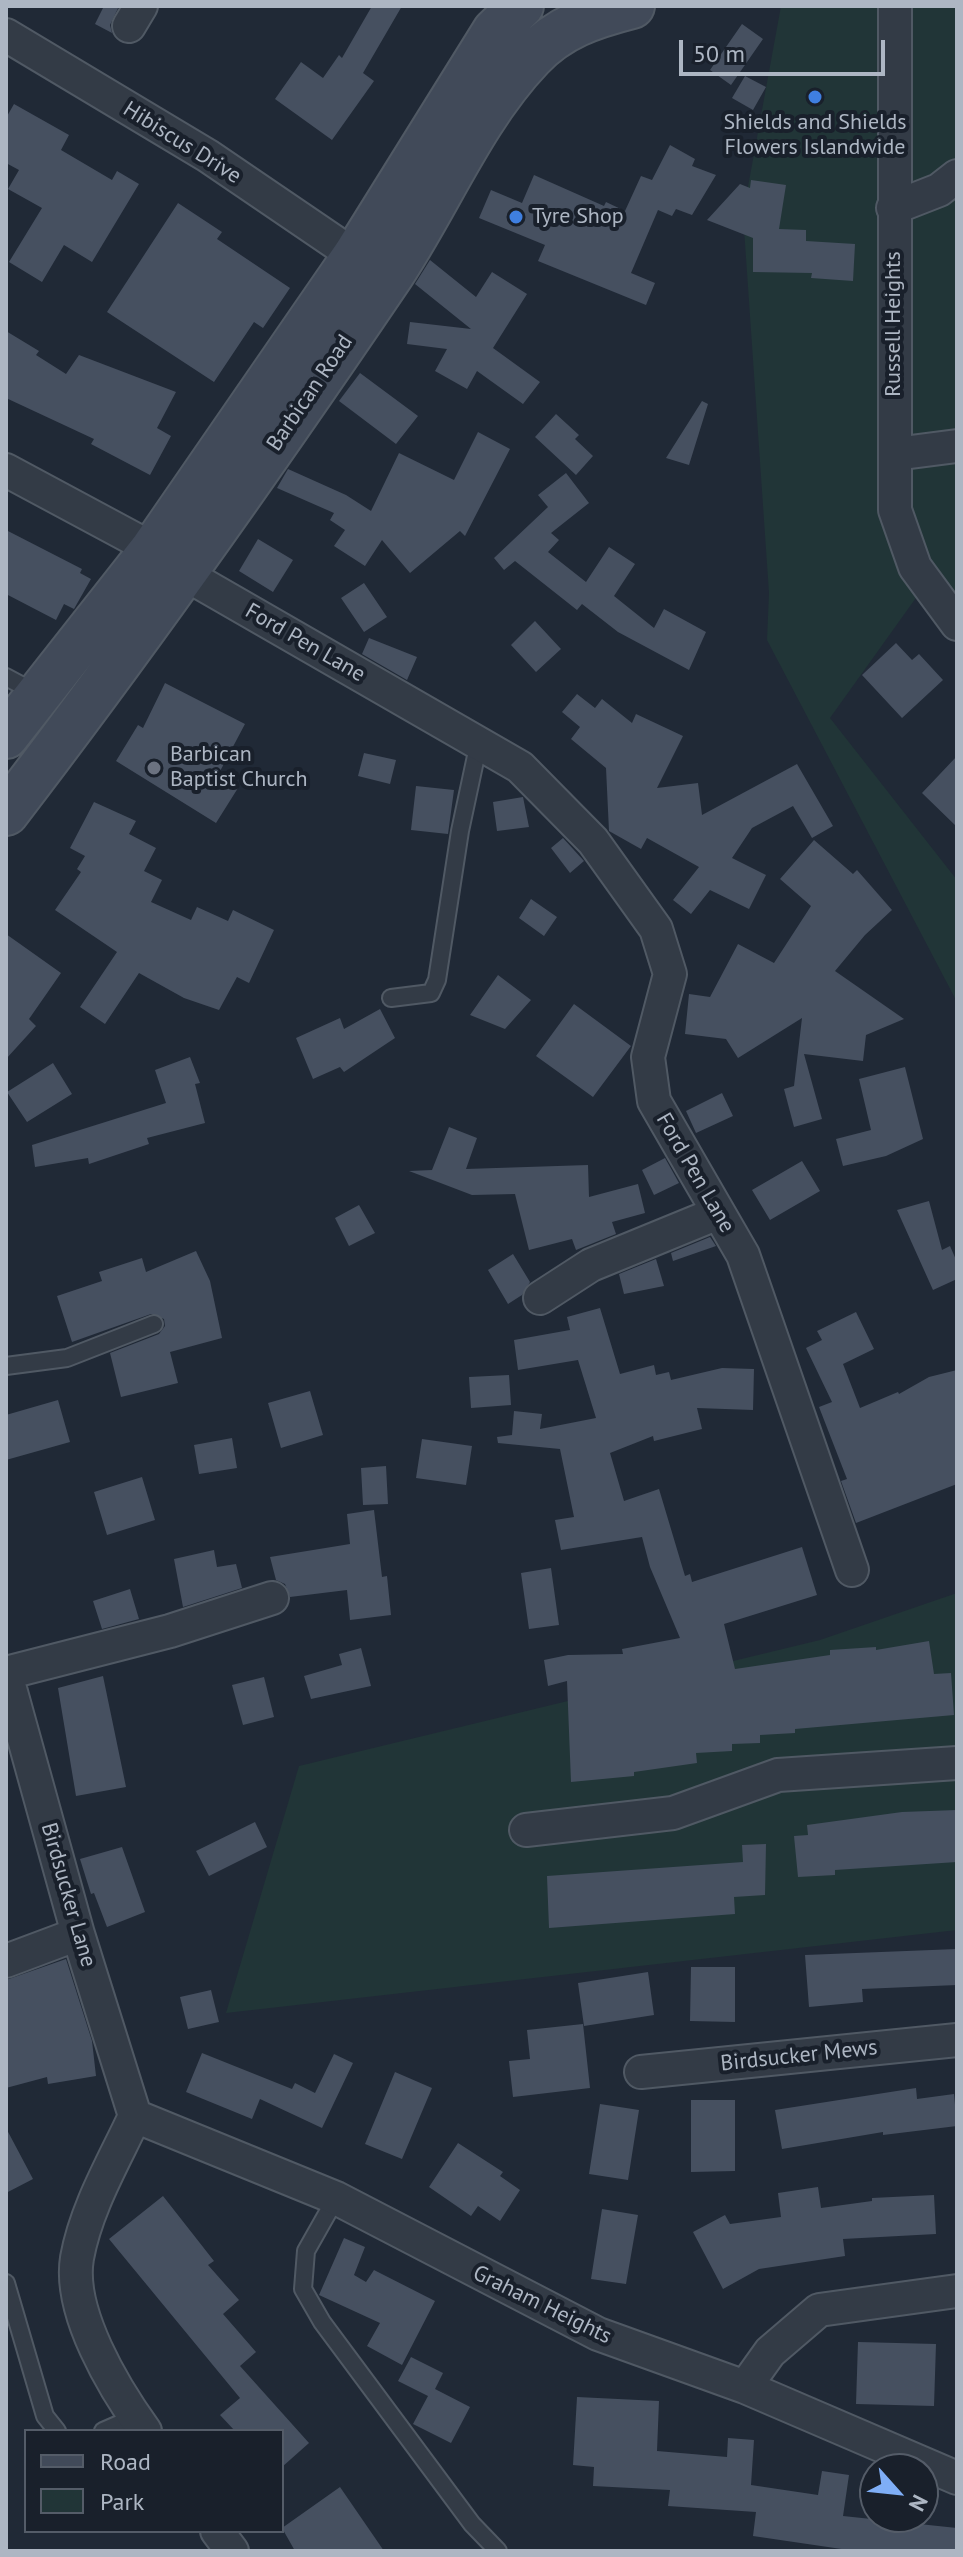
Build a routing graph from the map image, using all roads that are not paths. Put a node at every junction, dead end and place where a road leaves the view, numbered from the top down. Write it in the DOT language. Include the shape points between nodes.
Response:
graph roads {
  1 [pos="521,6"];
  2 [pos="632,6"];
  3 [pos="895,6"];
  4 [pos="6,35"];
  5 [pos="957,176"];
  6 [pos="893,208"];
  7 [pos="355,256"];
  8 [pos="957,446"];
  9 [pos="895,454"];
  10 [pos="6,470"];
  11 [pos="168,561"];
  12 [pos="957,624"];
  13 [pos="22,686"];
  14 [pos="6,736"];
  15 [pos="479,742"];
  16 [pos="6,813"];
  17 [pos="391,998"];
  18 [pos="718,1213"];
  19 [pos="540,1298"];
  20 [pos="154,1324"];
  21 [pos="6,1366"];
  22 [pos="852,1570"];
  23 [pos="272,1598"];
  24 [pos="6,1673"];
  25 [pos="957,1763"];
  26 [pos="526,1830"];
  27 [pos="78,1934"];
  28 [pos="6,1961"];
  29 [pos="957,2040"];
  30 [pos="641,2072"];
  31 [pos="135,2116"];
  32 [pos="336,2198"];
  33 [pos="6,2283"];
  34 [pos="957,2291"];
  35 [pos="745,2387"];
  36 [pos="140,2424"];
  37 [pos="55,2429"];
  38 [pos="114,2429"];
  39 [pos="957,2478"];
  40 [pos="218,2533"];
  41 [pos="232,2551"];
  42 [pos="498,2551"];
  1 -- 7 [label="main road, Barbican Road" via="495,31"];
  2 -- 11 [label="main road, Barbican Road" via="561,31 492,103 389,277"];
  3 -- 6 [label="street, Russell Heights"];
  4 -- 7 [label="street, Hibiscus Drive" via="208,156"];
  5 -- 6 [label="street" via="939,190"];
  6 -- 9 [label="street, Russell Heights"];
  7 -- 11 [label="main road, Barbican Road"];
  8 -- 9 [label="street"];
  9 -- 12 [label="street, Russell Heights" via="895,510 915,567"];
  10 -- 11 [label="street, Ford Pen Lane"];
  11 -- 13 [label="main road, Barbican Road"];
  11 -- 15 [label="street, Ford Pen Lane"];
  11 -- 16 [label="main road, Barbican Road"];
  13 -- 14 [label="main road, Barbican Road"];
  15 -- 17 [label="lane" via="437,980 431,993"];
  15 -- 18 [label="street, Ford Pen Lane" via="520,767 593,841 656,929 670,974 648,1057 654,1101"];
  18 -- 19 [label="street" via="591,1265"];
  18 -- 22 [label="street, Ford Pen Lane" via="743,1255"];
  20 -- 21 [label="lane" via="67,1358"];
  23 -- 24 [label="street" via="170,1631"];
  24 -- 27 [label="street, Birdsucker Lane"];
  25 -- 26 [label="street" via="778,1775 673,1813"];
  27 -- 28 [label="street"];
  27 -- 31 [label="street, Birdsucker Lane"];
  29 -- 30 [label="street, Birdsucker Mews"];
  31 -- 32 [label="street, Graham Heights"];
  31 -- 36 [label="street" via="92,2208 77,2260 81,2317"];
  32 -- 35 [label="street, Graham Heights" via="598,2334"];
  32 -- 42 [label="lane" via="306,2251 303,2289 453,2499"];
  33 -- 37 [label="lane" via="45,2416"];
  34 -- 35 [label="street" via="819,2310 770,2352"];
  35 -- 39 [label="street, Graham Heights"];
  36 -- 38 [label="lane"];
  40 -- 41 [label="street"];
}
